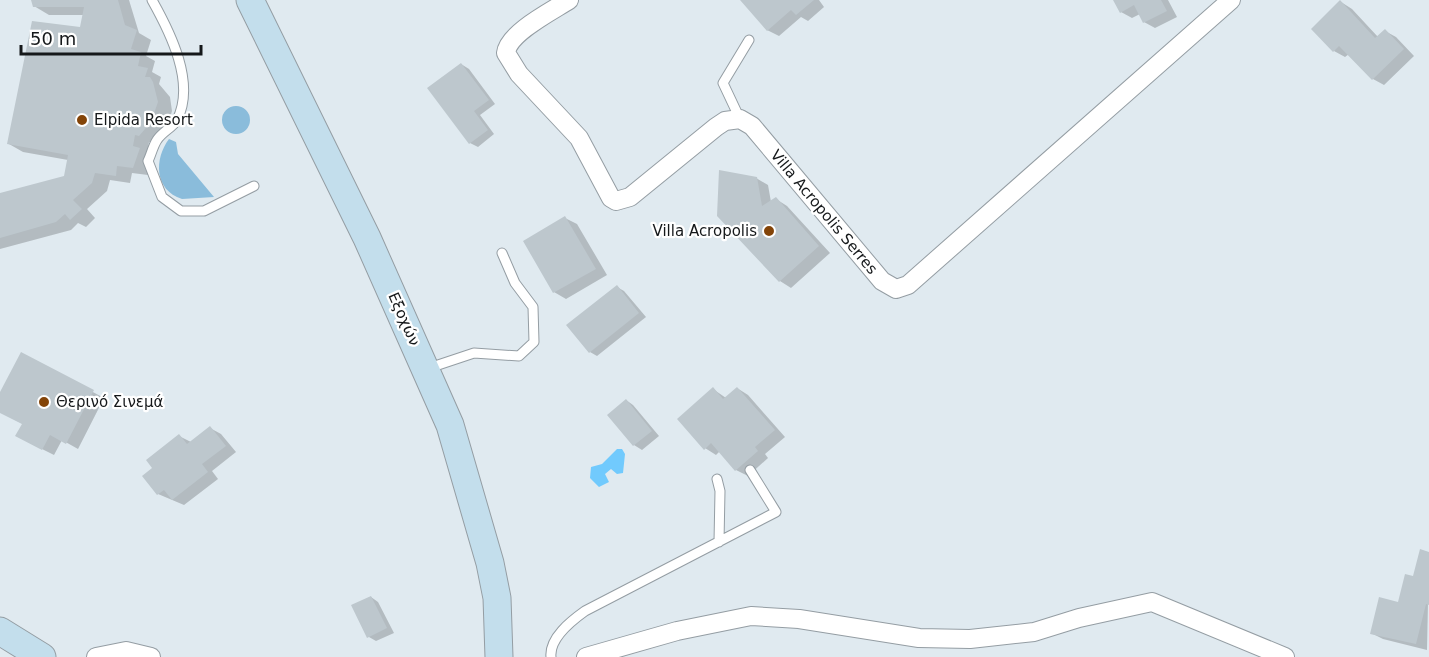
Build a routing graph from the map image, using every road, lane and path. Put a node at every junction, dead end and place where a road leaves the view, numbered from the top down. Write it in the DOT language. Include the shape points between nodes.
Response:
graph roads {
  1 [pos="152,0"];
  2 [pos="250,0"];
  3 [pos="569,0"];
  4 [pos="1231,0"];
  5 [pos="749,40"];
  6 [pos="740,119"];
  7 [pos="254,186"];
  8 [pos="502,253"];
  9 [pos="427,369"];
  10 [pos="750,471"];
  11 [pos="717,479"];
  12 [pos="719,542"];
  13 [pos="0,631"];
  14 [pos="42,657"];
  15 [pos="96,657"];
  16 [pos="151,657"];
  17 [pos="499,657"];
  18 [pos="551,657"];
  19 [pos="586,657"];
  20 [pos="1285,657"];
  1 -- 7 [label="lane" via="172,37 182,81 182,107 176,122 157,139 148,161 162,197 181,211 204,211"];
  2 -- 9 [label="main road, Εξοχών"];
  3 -- 6 [label="street" via="520,32 506,53 510,64 579,138 611,198 616,201 630,197 716,127"];
  4 -- 6 [label="street, Villa Acropolis Serres" via="904,288 882,281 752,126"];
  5 -- 6 [label="lane" via="723,83"];
  8 -- 9 [label="lane" via="515,283 533,307 534,342 519,356 474,353"];
  9 -- 17 [label="main road, Εξοχών" via="460,454 490,563 497,598"];
  10 -- 12 [label="lane" via="776,512"];
  11 -- 12 [label="lane"];
  12 -- 18 [label="lane" via="585,611 566,625 550,651"];
  13 -- 14 [label="main road"];
  15 -- 16 [label="street" via="126,651"];
  19 -- 20 [label="street" via="677,631 751,616 790,617 919,638 970,639 1034,632 1152,602"];
}
